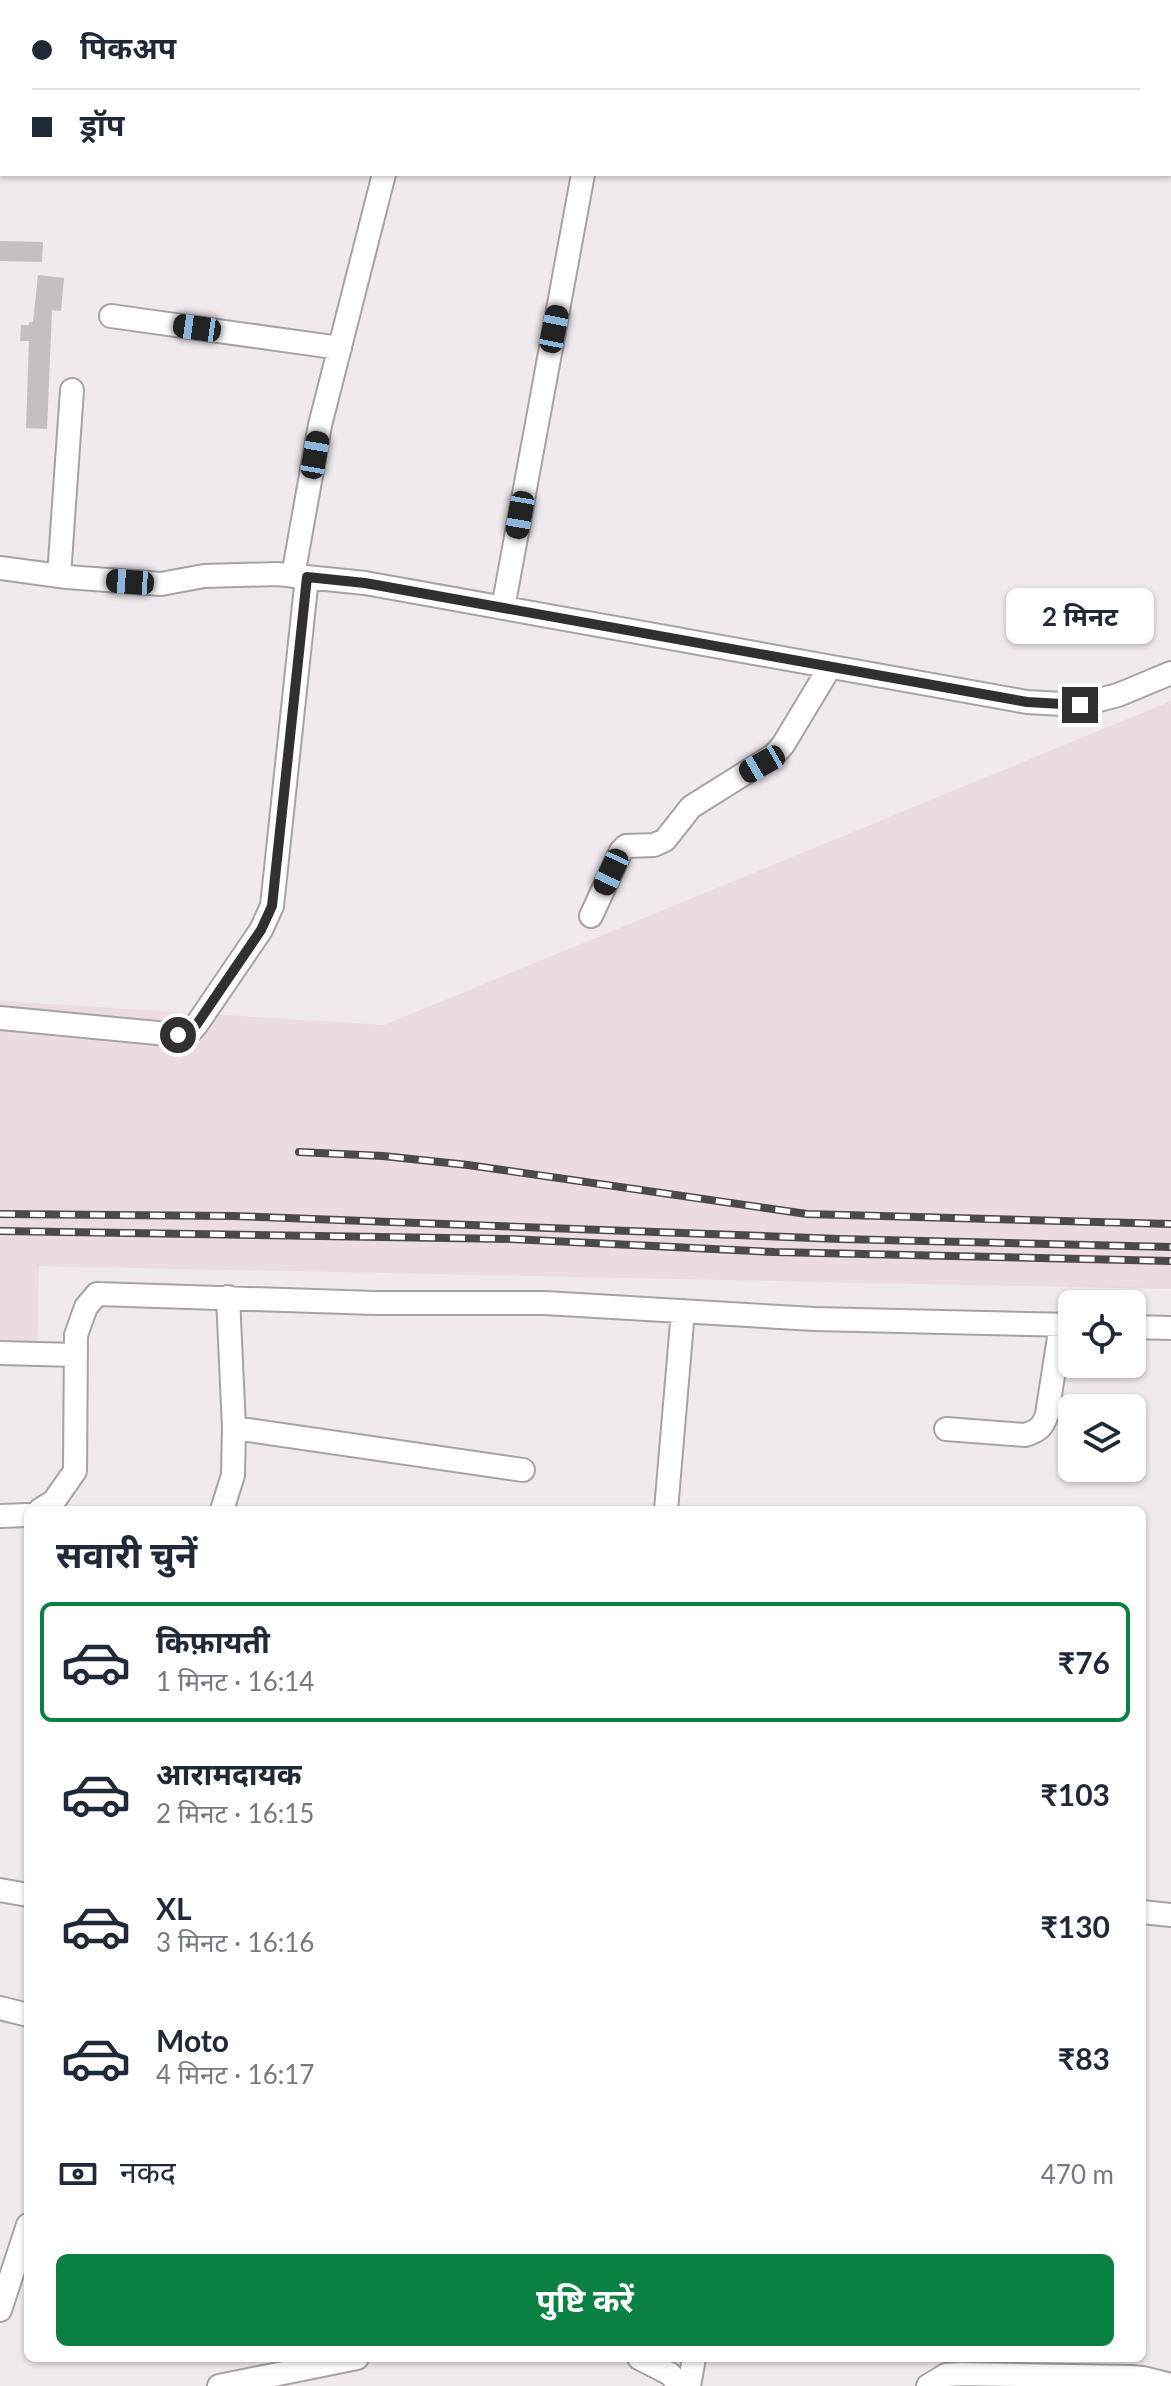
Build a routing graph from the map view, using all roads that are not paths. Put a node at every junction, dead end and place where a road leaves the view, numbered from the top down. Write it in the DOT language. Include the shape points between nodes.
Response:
graph roads {
  1 [pos="383,176"];
  2 [pos="583,176"];
  3 [pos="111,316"];
  4 [pos="340,348"];
  5 [pos="72,390"];
  6 [pos="0,568"];
  7 [pos="59,576"];
  8 [pos="300,576"];
  9 [pos="503,608"];
  10 [pos="830,667"];
  11 [pos="1171,673"];
  12 [pos="591,916"];
  13 [pos="0,1018"];
  14 [pos="228,1297"];
  15 [pos="683,1311"];
  16 [pos="1058,1325"];
  17 [pos="1146,1327"];
  18 [pos="1171,1328"];
  19 [pos="0,1353"];
  20 [pos="76,1355"];
  21 [pos="1058,1362"];
  22 [pos="234,1428"];
  23 [pos="946,1429"];
  24 [pos="523,1470"];
  25 [pos="46,1506"];
  26 [pos="223,1506"];
  27 [pos="666,1506"];
  28 [pos="24,1515"];
  29 [pos="0,1516"];
  30 [pos="0,1890"];
  31 [pos="24,1894"];
  32 [pos="1146,1912"];
  33 [pos="1171,1915"];
  34 [pos="0,2008"];
  35 [pos="24,2014"];
  36 [pos="24,2237"];
  37 [pos="0,2310"];
  38 [pos="350,2362"];
  39 [pos="647,2362"];
  40 [pos="693,2362"];
  41 [pos="327,2375"];
  42 [pos="1109,2381"];
  43 [pos="1171,2385"];
  44 [pos="219,2386"];
  45 [pos="680,2386"];
  46 [pos="689,2386"];
  47 [pos="928,2386"];
  1 -- 4 [label="street"];
  2 -- 9 [label="street"];
  3 -- 4 [label="street"];
  4 -- 8 [label="street" via="320,425"];
  5 -- 7 [label="street"];
  6 -- 7 [label="street"];
  7 -- 8 [label="street" via="161,584 204,576"];
  8 -- 9 [label="street"];
  8 -- 13 [label="street" via="272,906 261,930 190,1032"];
  9 -- 10 [label="street"];
  10 -- 11 [label="street" via="1027,702 1080,705"];
  10 -- 12 [label="street" via="774,755 691,807 665,840 621,851"];
  14 -- 15 [label="street"];
  14 -- 20 [label="street" via="97,1294 76,1335"];
  14 -- 22 [label="street"];
  15 -- 16 [label="street"];
  15 -- 27 [label="street"];
  17 -- 18 [label="street"];
  19 -- 20 [label="street"];
  20 -- 25 [label="street" via="75,1471"];
  21 -- 23 [label="street" via="1044,1424 1036,1432"];
  22 -- 24 [label="street"];
  22 -- 26 [label="street" via="233,1475"];
  28 -- 29 [label="street"];
  30 -- 31 [label="street"];
  32 -- 33 [label="street"];
  34 -- 35 [label="street"];
  36 -- 37 [label="street"];
  38 -- 41 [label="street"];
  39 -- 45 [label="street"];
  40 -- 46 [label="street"];
  41 -- 44 [label="street"];
  42 -- 43 [label="street" via="1143,2378"];
  42 -- 47 [label="street" via="961,2374 946,2375"];
}
